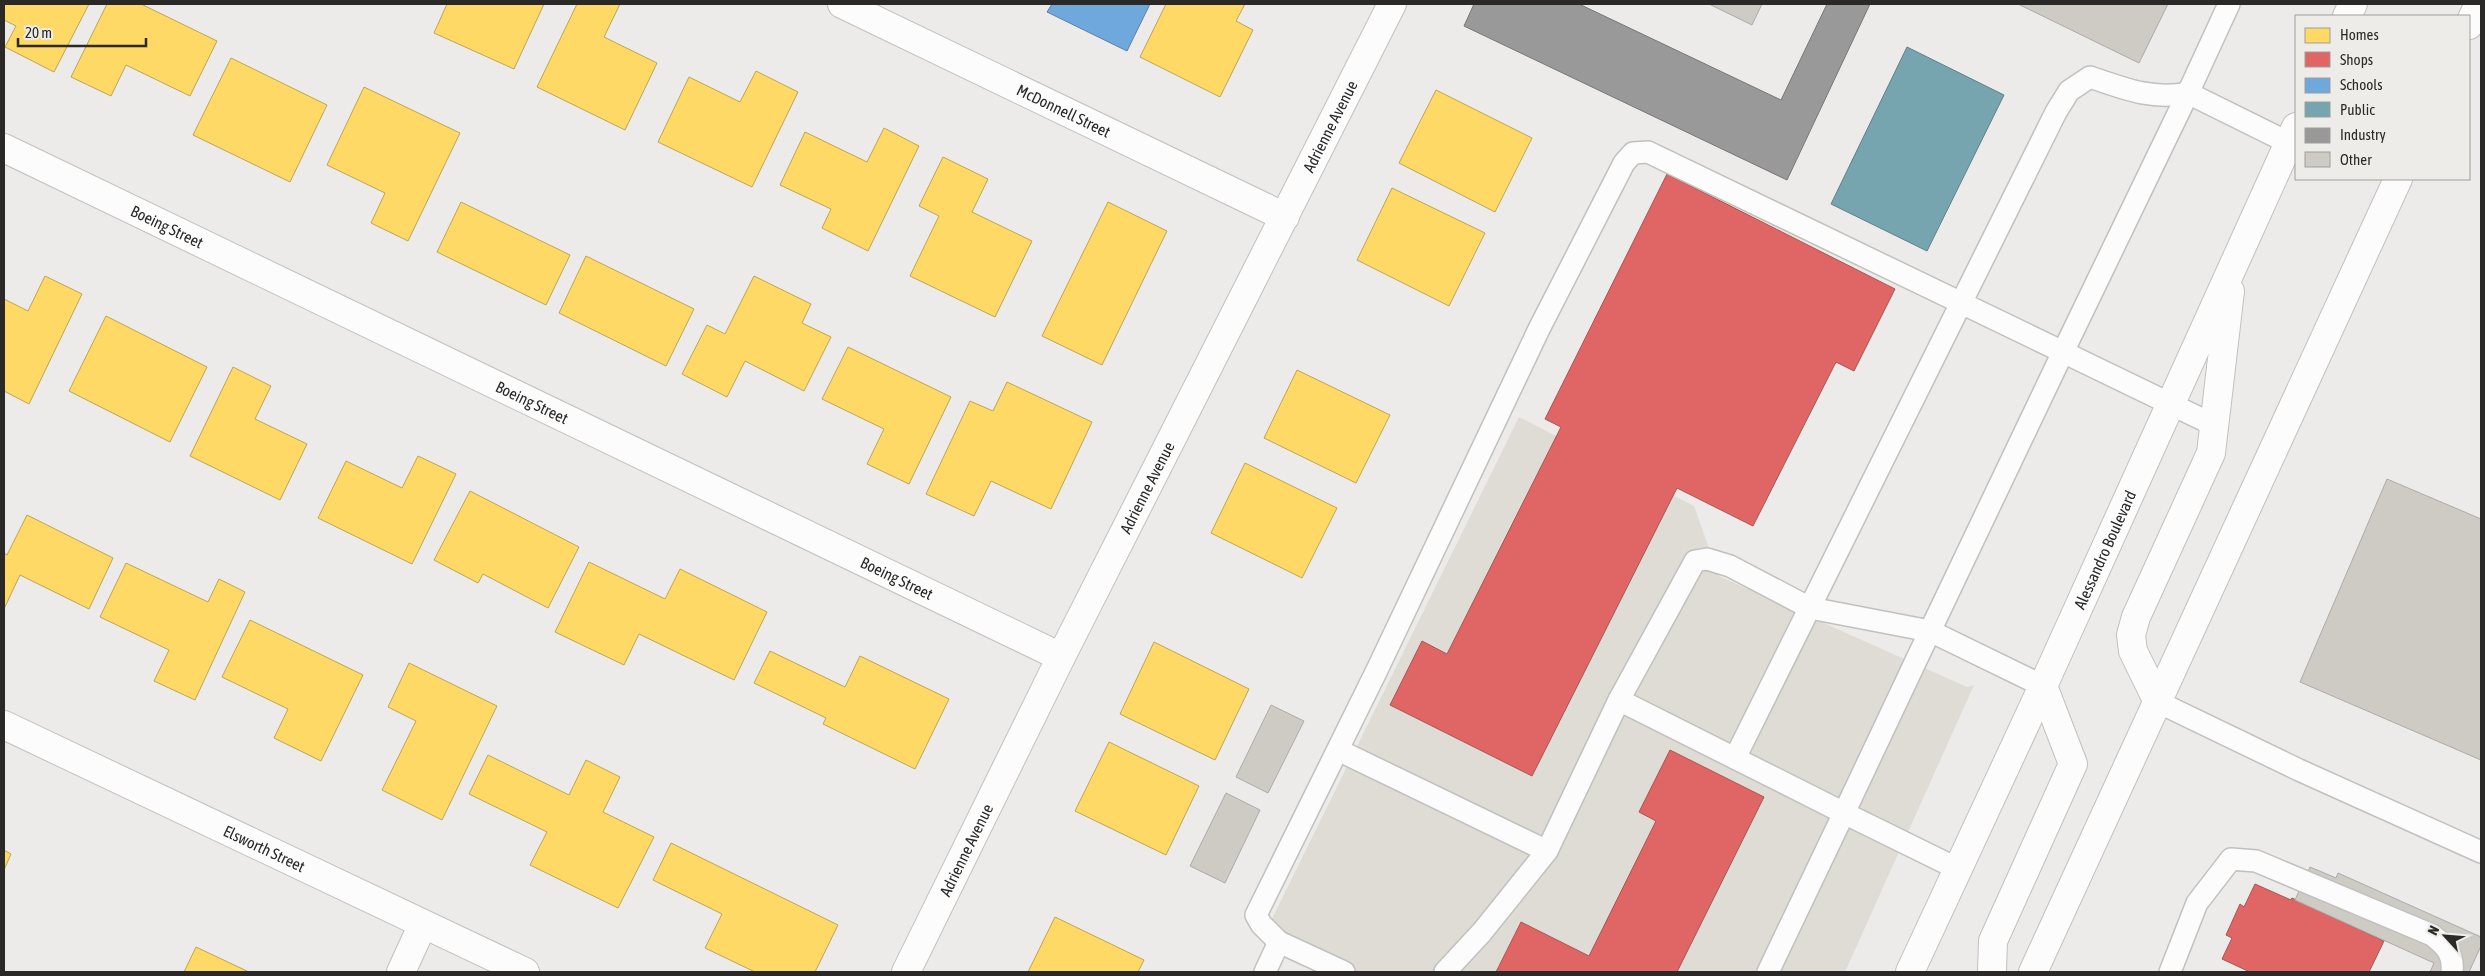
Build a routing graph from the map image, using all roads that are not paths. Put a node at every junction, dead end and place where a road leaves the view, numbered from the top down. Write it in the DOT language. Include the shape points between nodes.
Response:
graph roads {
  1 [pos="842,4"];
  2 [pos="1392,4"];
  3 [pos="2229,4"];
  4 [pos="2479,4"];
  5 [pos="2470,23"];
  6 [pos="2188,93"];
  7 [pos="2293,135"];
  8 [pos="4,148"];
  9 [pos="2398,180"];
  10 [pos="1285,217"];
  11 [pos="2233,265"];
  12 [pos="1961,302"];
  13 [pos="2063,352"];
  14 [pos="2171,404"];
  15 [pos="2216,426"];
  16 [pos="1810,608"];
  17 [pos="1930,631"];
  18 [pos="1061,657"];
  19 [pos="2043,686"];
  20 [pos="1619,700"];
  21 [pos="2158,702"];
  22 [pos="4,725"];
  23 [pos="1338,750"];
  24 [pos="1734,758"];
  25 [pos="1844,813"];
  26 [pos="1547,851"];
  27 [pos="2481,852"];
  28 [pos="1958,869"];
  29 [pos="423,924"];
  30 [pos="1279,942"];
  31 [pos="401,972"];
  32 [pos="524,972"];
  33 [pos="906,972"];
  34 [pos="1265,972"];
  35 [pos="1344,972"];
  36 [pos="1445,972"];
  37 [pos="1768,972"];
  38 [pos="1910,972"];
  39 [pos="1992,972"];
  40 [pos="2033,972"];
  41 [pos="2170,972"];
  42 [pos="2452,972"];
  1 -- 10 [label="street, McDonnell Street"];
  2 -- 10 [label="street, Adrienne Avenue"];
  3 -- 6 [label="lane"];
  4 -- 5 [label="street"];
  6 -- 7 [label="lane"];
  6 -- 12 [label="lane" via="2166,97 2144,94 2090,77 2069,91"];
  6 -- 13 [label="lane"];
  7 -- 11 [label="street, Alessandro Boulevard"];
  8 -- 18 [label="street, Boeing Street"];
  9 -- 21 [label="street"];
  10 -- 18 [label="street, Adrienne Avenue"];
  11 -- 14 [label="street, Alessandro Boulevard"];
  11 -- 15 [label="street"];
  12 -- 13 [label="lane"];
  12 -- 16 [label="lane"];
  12 -- 23 [label="lane" via="1648,152 1633,153 1624,163 1539,329"];
  13 -- 14 [label="lane"];
  13 -- 17 [label="lane"];
  14 -- 15 [label="lane"];
  14 -- 19 [label="street, Alessandro Boulevard"];
  15 -- 21 [label="street" via="2206,469 2136,617 2131,635 2133,651"];
  16 -- 17 [label="lane"];
  16 -- 20 [label="lane" via="1730,566 1707,559 1695,561"];
  16 -- 24 [label="lane"];
  17 -- 19 [label="lane"];
  17 -- 25 [label="lane"];
  18 -- 33 [label="street, Adrienne Avenue"];
  19 -- 28 [label="street, Alessandro Boulevard"];
  19 -- 39 [label="street" via="2073,764 1993,941"];
  20 -- 24 [label="lane"];
  20 -- 26 [label="lane"];
  21 -- 27 [label="lane"];
  21 -- 40 [label="street"];
  22 -- 29 [label="street, Elsworth Street"];
  23 -- 26 [label="lane"];
  23 -- 30 [label="lane" via="1256,915"];
  24 -- 25 [label="lane"];
  25 -- 28 [label="lane"];
  25 -- 37 [label="lane"];
  26 -- 36 [label="lane" via="1482,932"];
  28 -- 38 [label="street, Alessandro Boulevard"];
  29 -- 31 [label="street"];
  29 -- 32 [label="street, Elsworth Street"];
  30 -- 34 [label="lane"];
  30 -- 35 [label="lane"];
  41 -- 42 [label="lane" via="2197,903 2231,860 2256,861 2432,935 2447,946 2453,961"];
}
